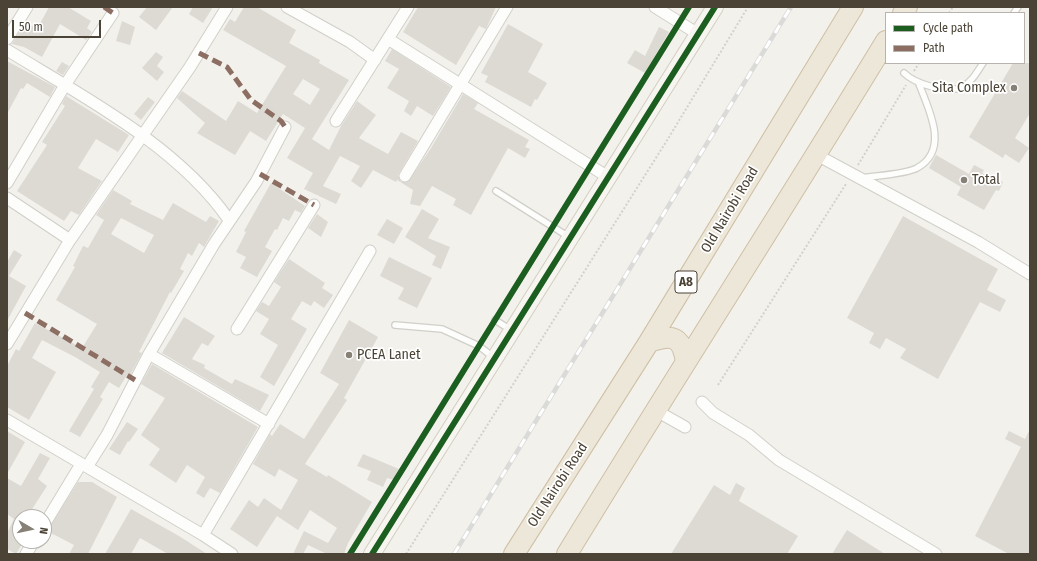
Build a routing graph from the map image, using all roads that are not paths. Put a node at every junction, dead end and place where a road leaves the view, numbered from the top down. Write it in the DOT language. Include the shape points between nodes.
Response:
graph roads {
  1 [pos="27,7"];
  2 [pos="227,7"];
  3 [pos="286,7"];
  4 [pos="408,7"];
  5 [pos="507,7"];
  6 [pos="655,7"];
  7 [pos="714,7"];
  8 [pos="854,7"];
  9 [pos="113,12"];
  10 [pos="698,34"];
  11 [pos="7,39"];
  12 [pos="388,39"];
  13 [pos="885,43"];
  14 [pos="7,50"];
  15 [pos="376,60"];
  16 [pos="982,64"];
  17 [pos="904,74"];
  18 [pos="460,84"];
  19 [pos="920,84"];
  20 [pos="65,85"];
  21 [pos="336,121"];
  22 [pos="285,127"];
  23 [pos="143,136"];
  24 [pos="817,155"];
  25 [pos="405,176"];
  26 [pos="606,176"];
  27 [pos="857,176"];
  28 [pos="7,183"];
  29 [pos="496,191"];
  30 [pos="7,198"];
  31 [pos="314,204"];
  32 [pos="228,220"];
  33 [pos="569,236"];
  34 [pos="70,240"];
  35 [pos="370,251"];
  36 [pos="1030,274"];
  37 [pos="496,321"];
  38 [pos="395,325"];
  39 [pos="237,329"];
  40 [pos="510,329"];
  41 [pos="8,341"];
  42 [pos="649,342"];
  43 [pos="149,354"];
  44 [pos="492,357"];
  45 [pos="686,361"];
  46 [pos="702,402"];
  47 [pos="655,410"];
  48 [pos="7,420"];
  49 [pos="270,424"];
  50 [pos="685,427"];
  51 [pos="84,466"];
  52 [pos="52,513"];
  53 [pos="203,535"];
  54 [pos="232,554"];
  55 [pos="372,554"];
  56 [pos="514,554"];
  57 [pos="567,554"];
  58 [pos="936,554"];
  1 -- 11 [label="street"];
  2 -- 23 [label="street" via="212,34"];
  3 -- 15 [label="street" via="350,42"];
  4 -- 12 [label="street"];
  5 -- 18 [label="street"];
  6 -- 10 [label="street"];
  7 -- 10 [label="street"];
  8 -- 42 [label="highway, Old Nairobi Road / A8"];
  9 -- 20 [label="street"];
  10 -- 26 [label="street"];
  12 -- 15 [label="street"];
  12 -- 18 [label="street"];
  13 -- 24 [label="highway"];
  14 -- 20 [label="street"];
  15 -- 21 [label="street"];
  16 -- 19 [label="lane" via="973,78 962,87 952,89"];
  17 -- 19 [label="lane"];
  18 -- 25 [label="street"];
  18 -- 26 [label="street"];
  19 -- 27 [label="lane" via="934,123 933,150 927,160 916,169"];
  20 -- 23 [label="street"];
  20 -- 28 [label="street"];
  22 -- 32 [label="street" via="256,182"];
  23 -- 32 [label="street" via="215,200"];
  23 -- 34 [label="street"];
  24 -- 27 [label="street"];
  24 -- 45 [label="highway"];
  26 -- 33 [label="street"];
  27 -- 36 [label="street" via="978,242"];
  29 -- 33 [label="lane"];
  30 -- 34 [label="street"];
  31 -- 39 [label="street"];
  32 -- 43 [label="street"];
  33 -- 40 [label="street"];
  34 -- 41 [label="street"];
  35 -- 49 [label="street"];
  37 -- 40 [label="lane"];
  38 -- 44 [label="lane" via="442,329 482,349"];
  40 -- 44 [label="street"];
  42 -- 45 [label="highway" via="661,338 674,338 681,343"];
  42 -- 56 [label="highway, Old Nairobi Road / A8"];
  43 -- 49 [label="street"];
  43 -- 51 [label="street" via="107,436"];
  44 -- 55 [label="street"];
  45 -- 47 [label="highway"];
  46 -- 58 [label="street" via="713,413 749,435 779,460"];
  47 -- 50 [label="street"];
  47 -- 57 [label="highway"];
  48 -- 51 [label="street"];
  49 -- 53 [label="street"];
  51 -- 52 [label="street"];
  51 -- 53 [label="street"];
  53 -- 54 [label="street"];
}
